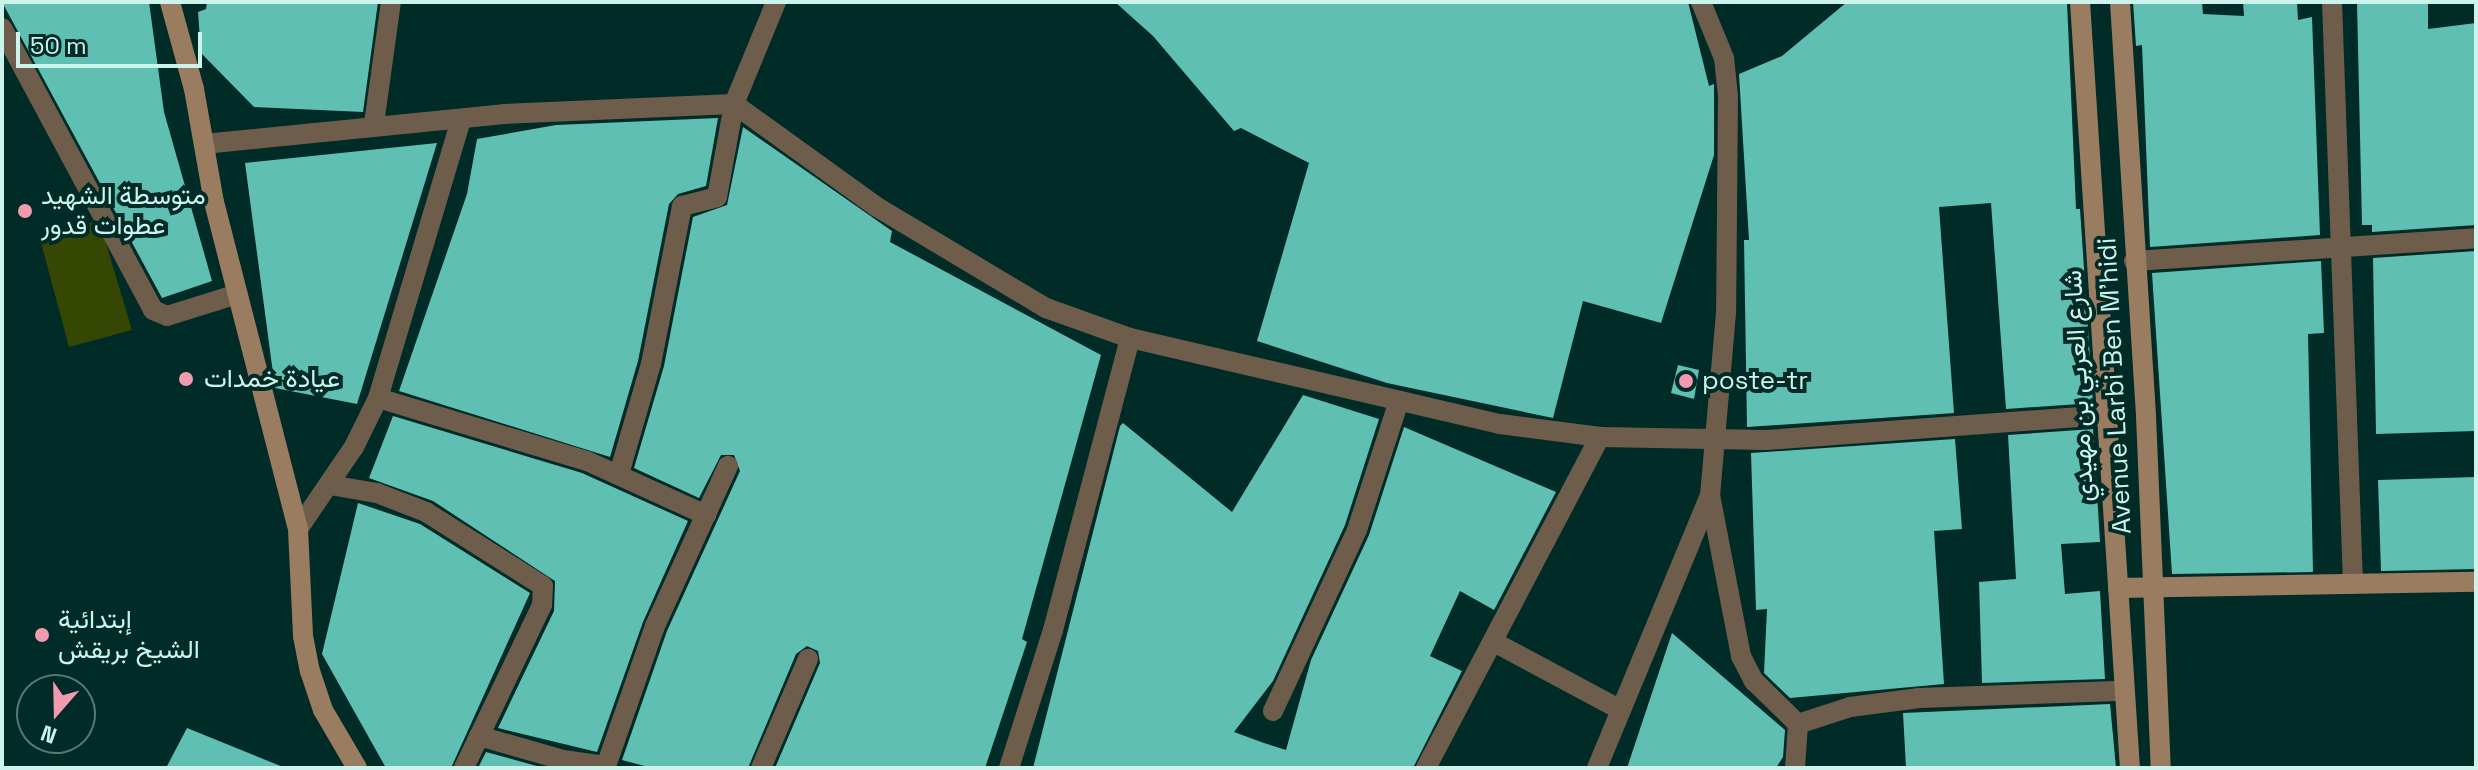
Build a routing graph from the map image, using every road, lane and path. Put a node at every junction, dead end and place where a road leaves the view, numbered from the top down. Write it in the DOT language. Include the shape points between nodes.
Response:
graph roads {
  1 [pos="170,2"];
  2 [pos="391,2"];
  3 [pos="776,2"];
  4 [pos="1701,2"];
  5 [pos="2080,2"];
  6 [pos="2120,2"];
  7 [pos="2332,2"];
  8 [pos="2,28"];
  9 [pos="734,104"];
  10 [pos="461,120"];
  11 [pos="374,124"];
  12 [pos="204,144"];
  13 [pos="2476,238"];
  14 [pos="2342,250"];
  15 [pos="2134,261"];
  16 [pos="237,294"];
  17 [pos="1130,338"];
  18 [pos="378,398"];
  19 [pos="1399,401"];
  20 [pos="2105,415"];
  21 [pos="1600,437"];
  22 [pos="1719,442"];
  23 [pos="728,466"];
  24 [pos="619,474"];
  25 [pos="330,485"];
  26 [pos="1710,495"];
  27 [pos="706,515"];
  28 [pos="298,529"];
  29 [pos="2476,582"];
  30 [pos="2353,584"];
  31 [pos="2118,588"];
  32 [pos="2153,590"];
  33 [pos="1494,642"];
  34 [pos="808,659"];
  35 [pos="2124,691"];
  36 [pos="1621,710"];
  37 [pos="1273,711"];
  38 [pos="1798,724"];
  39 [pos="479,736"];
  40 [pos="1800,766"];
  41 [pos="607,767"];
  42 [pos="357,768"];
  43 [pos="464,768"];
  44 [pos="761,768"];
  45 [pos="1009,768"];
  46 [pos="1426,768"];
  47 [pos="1597,768"];
  48 [pos="2130,768"];
  49 [pos="2161,768"];
  1 -- 12 [label="main road"];
  2 -- 11 [label="street"];
  3 -- 9 [label="street"];
  4 -- 22 [label="street" via="1724,58 1728,95"];
  5 -- 20 [label="main road, شارع العربي بن مهيدي"];
  6 -- 15 [label="main road, Avenue Larbi Ben M'hidi"];
  7 -- 14 [label="street"];
  8 -- 16 [label="street" via="153,310 167,316"];
  9 -- 10 [label="street" via="621,106"];
  9 -- 17 [label="street" via="877,207 1007,285 1046,308"];
  9 -- 24 [label="street" via="717,197 682,206 651,364"];
  10 -- 11 [label="street"];
  10 -- 18 [label="street"];
  11 -- 12 [label="street"];
  12 -- 16 [label="main road"];
  13 -- 14 [label="street"];
  14 -- 15 [label="street"];
  14 -- 30 [label="street"];
  15 -- 32 [label="main road, Avenue Larbi Ben M'hidi"];
  16 -- 28 [label="main road"];
  17 -- 19 [label="street"];
  17 -- 45 [label="street" via="1053,630"];
  18 -- 24 [label="street"];
  18 -- 25 [label="street"];
  19 -- 21 [label="street" via="1500,424"];
  19 -- 37 [label="street" via="1357,530"];
  20 -- 22 [label="street"];
  20 -- 31 [label="main road, شارع العربي بن مهيدي"];
  21 -- 22 [label="street"];
  21 -- 33 [label="street"];
  22 -- 26 [label="street"];
  23 -- 27 [label="street"];
  24 -- 27 [label="street"];
  25 -- 28 [label="street"];
  25 -- 39 [label="street" via="377,493 426,512 543,586 542,605"];
  26 -- 36 [label="street"];
  26 -- 38 [label="street" via="1741,656 1754,681"];
  27 -- 41 [label="street" via="655,626"];
  28 -- 42 [label="main road" via="301,614 310,671 323,710"];
  29 -- 30 [label="main road"];
  30 -- 32 [label="main road"];
  31 -- 32 [label="main road"];
  31 -- 35 [label="main road, شارع العربي بن مهيدي"];
  32 -- 49 [label="main road, Avenue Larbi Ben M'hidi"];
  33 -- 36 [label="street"];
  33 -- 46 [label="street"];
  34 -- 44 [label="street"];
  35 -- 38 [label="street" via="1905,700 1850,707"];
  35 -- 48 [label="main road, شارع العربي بن مهيدي"];
  36 -- 47 [label="street"];
  38 -- 40 [label="street"];
  39 -- 41 [label="street"];
  39 -- 43 [label="street"];
}
